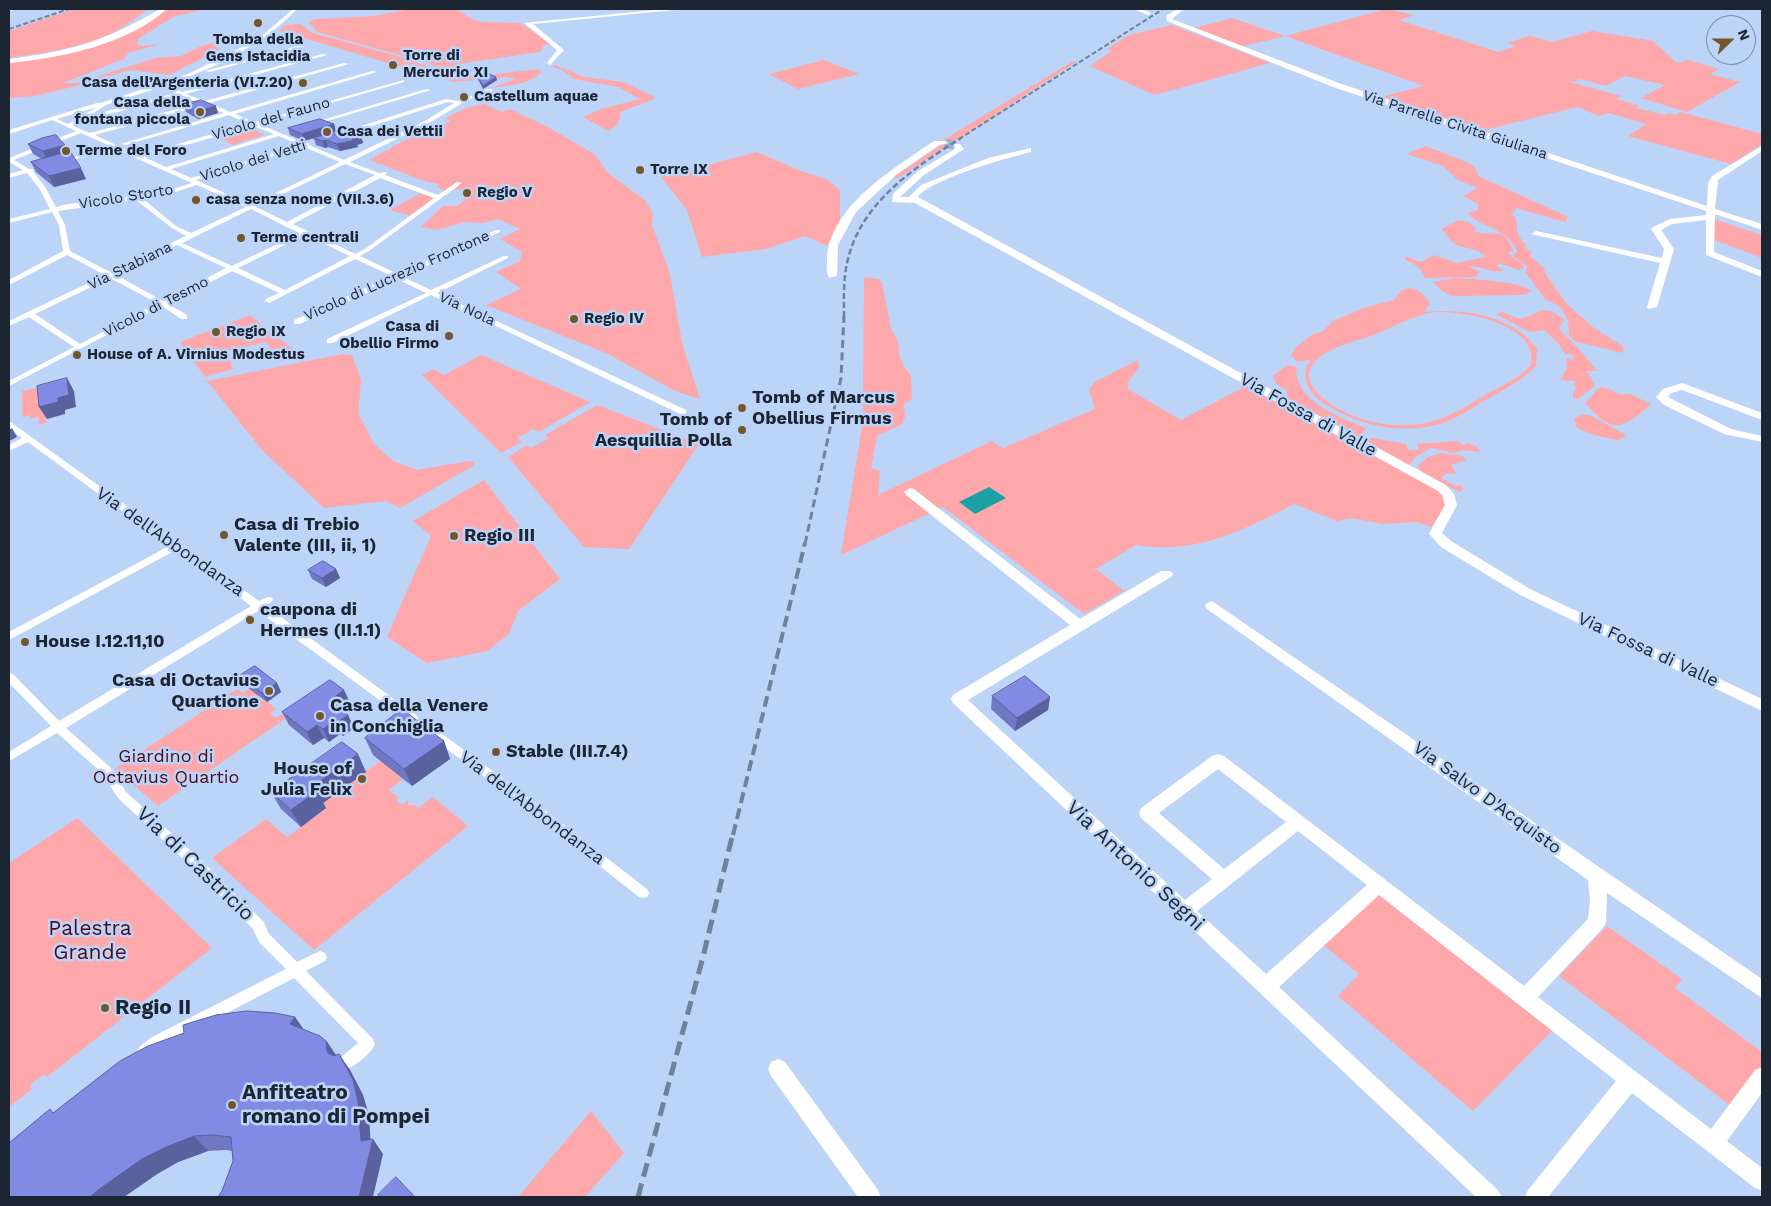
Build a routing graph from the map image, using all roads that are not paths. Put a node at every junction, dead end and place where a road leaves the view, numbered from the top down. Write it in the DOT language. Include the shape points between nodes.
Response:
graph roads {
  1 [pos="164,9"];
  2 [pos="295,9"];
  3 [pos="682,9"];
  4 [pos="1136,9"];
  5 [pos="1181,9"];
  6 [pos="1148,13"];
  7 [pos="303,46"];
  8 [pos="324,55"];
  9 [pos="9,61"];
  10 [pos="550,63"];
  11 [pos="346,64"];
  12 [pos="374,72"];
  13 [pos="190,75"];
  14 [pos="402,81"];
  15 [pos="161,85"];
  16 [pos="428,90"];
  17 [pos="490,90"];
  18 [pos="181,94"];
  19 [pos="462,101"];
  20 [pos="104,104"];
  21 [pos="203,104"];
  22 [pos="229,114"];
  23 [pos="51,118"];
  24 [pos="80,120"];
  25 [pos="255,124"];
  26 [pos="70,125"];
  27 [pos="305,126"];
  28 [pos="82,131"];
  29 [pos="290,131"];
  30 [pos="9,132"];
  31 [pos="280,134"];
  32 [pos="89,135"];
  33 [pos="331,137"];
  34 [pos="315,142"];
  35 [pos="945,143"];
  36 [pos="121,145"];
  37 [pos="306,145"];
  38 [pos="957,146"];
  39 [pos="1762,148"];
  40 [pos="1028,150"];
  41 [pos="139,157"];
  42 [pos="10,162"];
  43 [pos="345,162"];
  44 [pos="56,163"];
  45 [pos="38,168"];
  46 [pos="165,169"];
  47 [pos="30,172"];
  48 [pos="383,174"];
  49 [pos="9,178"];
  50 [pos="191,180"];
  51 [pos="198,183"];
  52 [pos="459,184"];
  53 [pos="138,198"];
  54 [pos="439,198"];
  55 [pos="915,200"];
  56 [pos="250,208"];
  57 [pos="54,209"];
  58 [pos="1710,214"];
  59 [pos="9,221"];
  60 [pos="286,224"];
  61 [pos="1762,227"];
  62 [pos="498,231"];
  63 [pos="305,233"];
  64 [pos="1536,234"];
  65 [pos="191,236"];
  66 [pos="177,243"];
  67 [pos="66,252"];
  68 [pos="356,257"];
  69 [pos="506,257"];
  70 [pos="1664,261"];
  71 [pos="233,268"];
  72 [pos="1762,274"];
  73 [pos="110,275"];
  74 [pos="398,276"];
  75 [pos="832,276"];
  76 [pos="10,279"];
  77 [pos="284,292"];
  78 [pos="432,292"];
  79 [pos="269,301"];
  80 [pos="162,303"];
  81 [pos="1652,307"];
  82 [pos="31,315"];
  83 [pos="184,317"];
  84 [pos="297,322"];
  85 [pos="9,324"];
  86 [pos="330,341"];
  87 [pos="80,347"];
  88 [pos="9,384"];
  89 [pos="683,412"];
  90 [pos="1762,417"];
  91 [pos="9,424"];
  92 [pos="28,438"];
  93 [pos="1762,439"];
  94 [pos="9,448"];
  95 [pos="910,492"];
  96 [pos="176,546"];
  97 [pos="1166,574"];
  98 [pos="263,603"];
  99 [pos="1212,606"];
  100 [pos="1080,626"];
  101 [pos="9,636"];
  102 [pos="9,677"];
  103 [pos="1762,705"];
  104 [pos="58,728"];
  105 [pos="9,757"];
  106 [pos="1298,822"];
  107 [pos="1596,876"];
  108 [pos="1224,879"];
  109 [pos="1380,884"];
  110 [pos="643,893"];
  111 [pos="1182,911"];
  112 [pos="320,957"];
  113 [pos="296,970"];
  114 [pos="1265,987"];
  115 [pos="1762,989"];
  116 [pos="1525,998"];
  117 [pos="134,1060"];
  118 [pos="345,1064"];
  119 [pos="778,1069"];
  120 [pos="1762,1077"];
  121 [pos="1630,1080"];
  122 [pos="1713,1144"];
  123 [pos="1762,1181"];
  124 [pos="871,1197"];
  125 [pos="1491,1197"];
  126 [pos="1535,1197"];
  1 -- 9 [label="street" via="95,44"];
  2 -- 13 [label="street" via="259,40"];
  3 -- 10 [label="street" via="527,23 561,50"];
  4 -- 6 [label="street"];
  5 -- 58 [label="street, Via Parrelle Civita Giuliana" via="1168,17 1169,20 1277,64"];
  7 -- 13 [label="street"];
  8 -- 18 [label="street"];
  11 -- 21 [label="street"];
  12 -- 22 [label="street"];
  13 -- 15 [label="street"];
  14 -- 25 [label="street, Vicolo del Fauno"];
  15 -- 18 [label="street"];
  15 -- 20 [label="street"];
  16 -- 27 [label="street"];
  17 -- 19 [label="street"];
  18 -- 21 [label="street"];
  18 -- 24 [label="street"];
  19 -- 33 [label="street" via="448,100"];
  19 -- 43 [label="street, Via Stabiana"];
  20 -- 23 [label="street"];
  20 -- 24 [label="street"];
  21 -- 22 [label="street"];
  21 -- 32 [label="street"];
  22 -- 25 [label="street"];
  22 -- 36 [label="street"];
  23 -- 26 [label="street, Via Nola"];
  23 -- 30 [label="street"];
  24 -- 26 [label="street"];
  25 -- 31 [label="street"];
  25 -- 41 [label="street, Vicolo del Fauno"];
  26 -- 28 [label="street, Via Nola"];
  28 -- 32 [label="street, Via Nola"];
  28 -- 42 [label="street"];
  29 -- 31 [label="street"];
  31 -- 37 [label="street"];
  31 -- 46 [label="street"];
  32 -- 36 [label="street, Via Nola"];
  34 -- 37 [label="street, Vicolo dei Vetti"];
  35 -- 75 [label="street" via="937,143 881,182 857,206 835,241"];
  36 -- 41 [label="street, Via Nola"];
  36 -- 44 [label="street"];
  37 -- 43 [label="street"];
  37 -- 50 [label="street, Vicolo dei Vetti"];
  38 -- 55 [label="street" via="960,149 921,173 896,196 896,200"];
  39 -- 58 [label="street" via="1715,178"];
  40 -- 55 [label="street" via="991,160 924,187 916,193"];
  41 -- 46 [label="street, Via Nola"];
  42 -- 47 [label="street"];
  43 -- 48 [label="street"];
  43 -- 56 [label="street, Via Stabiana"];
  45 -- 47 [label="street"];
  46 -- 50 [label="street, Via Nola"];
  47 -- 49 [label="street"];
  47 -- 57 [label="street"];
  48 -- 54 [label="street"];
  48 -- 60 [label="street"];
  50 -- 51 [label="street, Via Nola"];
  51 -- 53 [label="street, Vicolo Storto" via="161,195"];
  51 -- 56 [label="street, Via Nola"];
  52 -- 54 [label="street"];
  53 -- 57 [label="street, Vicolo Storto"];
  53 -- 65 [label="street" via="174,227"];
  54 -- 68 [label="street"];
  55 -- 103 [label="street, Via Fossa di Valle" via="1442,488 1451,505 1435,534 1495,576"];
  56 -- 60 [label="street, Via Nola"];
  56 -- 65 [label="street, Via Stabiana"];
  57 -- 59 [label="street, Vicolo Storto"];
  57 -- 67 [label="street" via="63,229"];
  58 -- 61 [label="street, Via Parrelle Civita Giuliana"];
  58 -- 70 [label="street" via="1670,222 1656,229 1668,249"];
  58 -- 72 [label="street" via="1709,253"];
  60 -- 63 [label="street, Via Nola"];
  62 -- 74 [label="street, Vicolo di Lucrezio Frontone"];
  63 -- 68 [label="street, Via Nola"];
  63 -- 71 [label="street, Vicolo di Tesmo"];
  64 -- 70 [label="street"];
  65 -- 66 [label="street, Via Stabiana"];
  66 -- 71 [label="street"];
  66 -- 73 [label="street, Via Stabiana"];
  67 -- 73 [label="street"];
  67 -- 76 [label="street" via="20,277"];
  68 -- 74 [label="street, Via Nola"];
  68 -- 77 [label="street"];
  69 -- 78 [label="street"];
  70 -- 81 [label="street"];
  71 -- 77 [label="street"];
  71 -- 80 [label="street, Vicolo di Tesmo"];
  73 -- 80 [label="street"];
  73 -- 82 [label="street, Via Stabiana"];
  74 -- 78 [label="street, Via Nola"];
  74 -- 84 [label="street, Vicolo di Lucrezio Frontone"];
  77 -- 79 [label="street"];
  78 -- 86 [label="street"];
  78 -- 89 [label="street, Via Nola"];
  80 -- 83 [label="street"];
  80 -- 87 [label="street, Vicolo di Tesmo"];
  82 -- 85 [label="street, Via Stabiana"];
  82 -- 87 [label="street"];
  87 -- 88 [label="street, Vicolo di Tesmo"];
  90 -- 93 [label="street" via="1682,386 1667,391 1662,397 1728,432"];
  91 -- 92 [label="street, Via dell'Abbondanza"];
  92 -- 94 [label="street"];
  92 -- 96 [label="street, Via dell'Abbondanza"];
  95 -- 100 [label="street"];
  96 -- 98 [label="street, Via dell'Abbondanza"];
  96 -- 101 [label="street"];
  97 -- 100 [label="street, Via Antonio Segni"];
  98 -- 104 [label="street"];
  98 -- 110 [label="street, Via dell'Abbondanza"];
  99 -- 107 [label="street, Via Salvo D'Acquisto"];
  100 -- 111 [label="street, Via Antonio Segni" via="958,699"];
  102 -- 104 [label="street, Via di Castricio"];
  104 -- 105 [label="street"];
  104 -- 113 [label="street, Via di Castricio" via="106,770 122,795 258,925 264,938"];
  106 -- 108 [label="street"];
  106 -- 108 [label="street" via="1218,760 1147,813"];
  106 -- 109 [label="street"];
  107 -- 115 [label="street, Via Salvo D'Acquisto"];
  107 -- 116 [label="street" via="1600,900 1597,922"];
  108 -- 111 [label="street"];
  109 -- 114 [label="street"];
  109 -- 116 [label="street"];
  111 -- 114 [label="street, Via Antonio Segni"];
  112 -- 113 [label="street"];
  113 -- 117 [label="street" via="157,1042"];
  113 -- 118 [label="street, Via di Castricio" via="368,1044"];
  114 -- 125 [label="street, Via Antonio Segni"];
  116 -- 121 [label="street"];
  119 -- 124 [label="street"];
  120 -- 122 [label="street"];
  121 -- 122 [label="street"];
  121 -- 126 [label="street"];
  122 -- 123 [label="street"];
}
